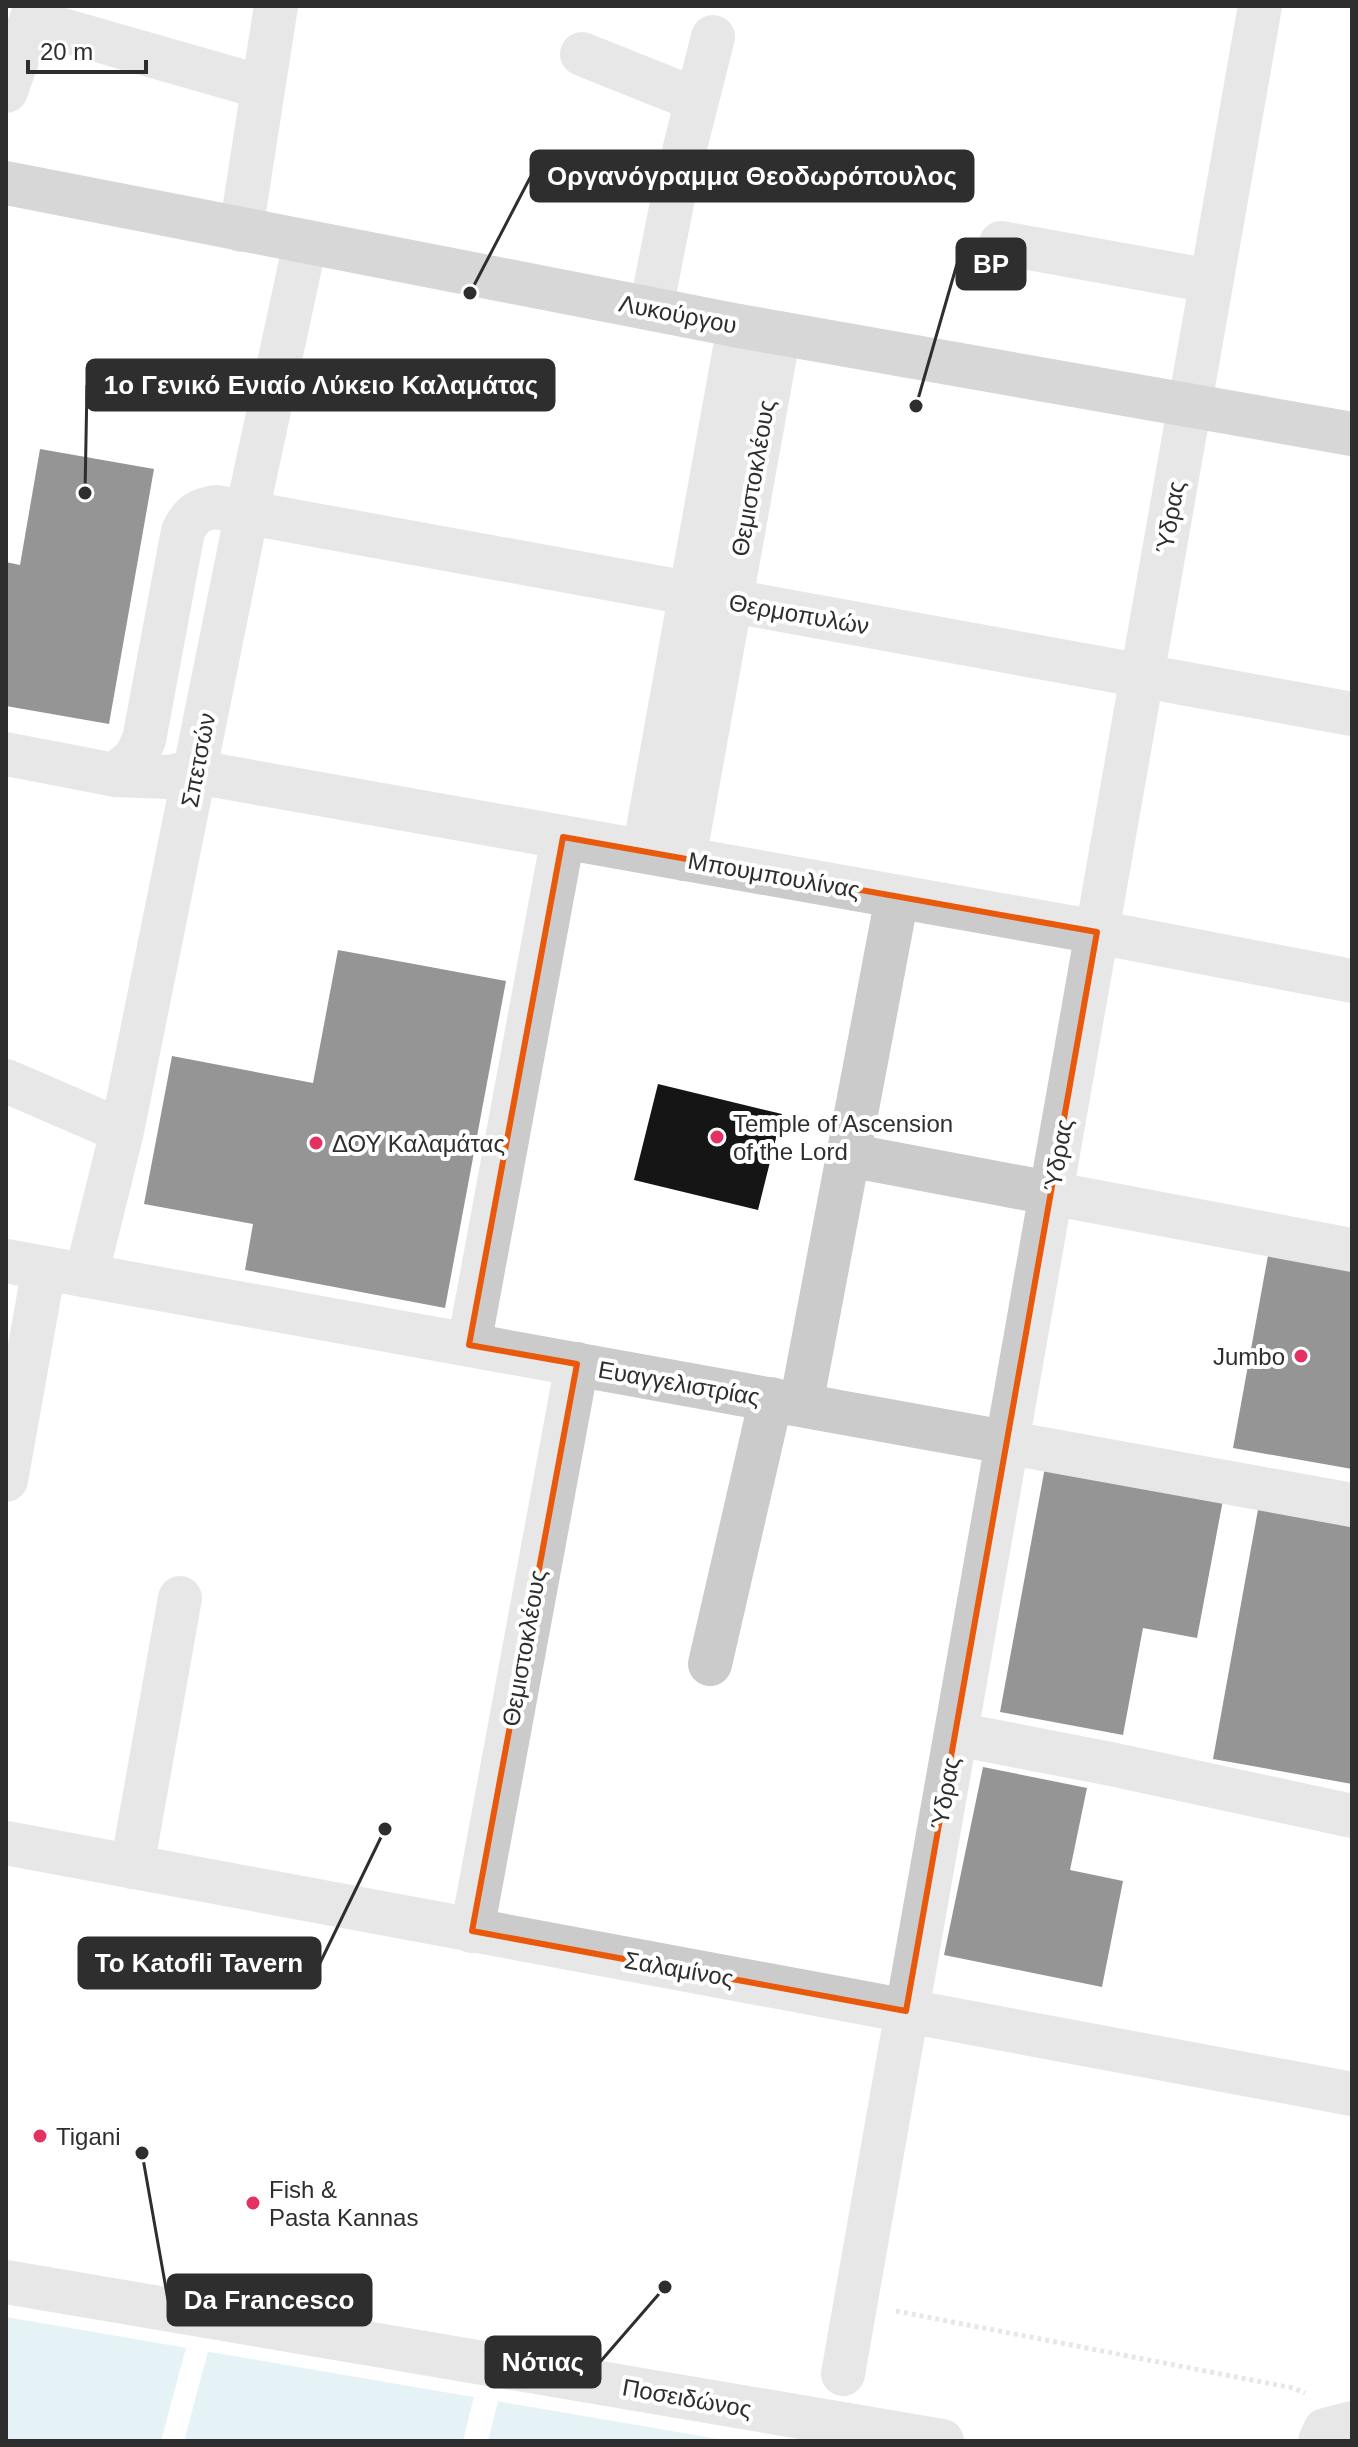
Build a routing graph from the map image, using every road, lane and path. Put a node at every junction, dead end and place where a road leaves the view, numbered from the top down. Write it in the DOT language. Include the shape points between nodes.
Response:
graph roads {
  1 [pos="276,6"];
  2 [pos="1260,6"];
  3 [pos="34,14"];
  4 [pos="713,37"];
  5 [pos="582,54"];
  6 [pos="262,87"];
  7 [pos="6,91"];
  8 [pos="697,100"];
  9 [pos="6,183"];
  10 [pos="241,230"];
  11 [pos="305,243"];
  12 [pos="1001,243"];
  13 [pos="1211,281"];
  14 [pos="651,309"];
  15 [pos="759,330"];
  16 [pos="1189,406"];
  17 [pos="1352,434"];
  18 [pos="247,512"];
  19 [pos="710,597"];
  20 [pos="1142,677"];
  21 [pos="1352,714"];
  22 [pos="6,754"];
  23 [pos="196,772"];
  24 [pos="115,775"];
  25 [pos="563,837"];
  26 [pos="664,855"];
  27 [pos="897,897"];
  28 [pos="1097,932"];
  29 [pos="1352,981"];
  30 [pos="6,1081"];
  31 [pos="122,1131"];
  32 [pos="848,1155"];
  33 [pos="1051,1192"];
  34 [pos="1352,1250"];
  35 [pos="45,1268"];
  36 [pos="469,1345"];
  37 [pos="577,1364"];
  38 [pos="786,1402"];
  39 [pos="1007,1442"];
  40 [pos="6,1480"];
  41 [pos="1352,1505"];
  42 [pos="180,1598"];
  43 [pos="710,1664"];
  44 [pos="956,1734"];
  45 [pos="1352,1816"];
  46 [pos="6,1843"];
  47 [pos="132,1867"];
  48 [pos="472,1931"];
  49 [pos="906,2011"];
  50 [pos="1352,2094"];
  51 [pos="6,2282"];
  52 [pos="855,2304"];
  53 [pos="843,2374"];
  54 [pos="1307,2394"];
  55 [pos="1352,2423"];
  56 [pos="835,2432"];
  57 [pos="942,2441"];
  58 [pos="1320,2441"];
  1 -- 6 [label="street"];
  2 -- 13 [label="street, Ύδρας"];
  3 -- 6 [label="street"];
  3 -- 7 [label="street"];
  4 -- 8 [label="street"];
  5 -- 8 [label="street"];
  6 -- 10 [label="street"];
  8 -- 14 [label="street"];
  9 -- 10 [label="main road, Λυκούργου"];
  10 -- 11 [label="main road, Λυκούργου"];
  11 -- 14 [label="main road, Λυκούργου"];
  11 -- 18 [label="street, Σπετσών"];
  12 -- 13 [label="street"];
  13 -- 16 [label="street, Ύδρας"];
  14 -- 15 [label="main road, Λυκούργου"];
  15 -- 16 [label="main road, Λυκούργου"];
  15 -- 19 [label="street, Θεμιστοκλέους"];
  16 -- 17 [label="main road, Λυκούργου"];
  16 -- 20 [label="street, Ύδρας"];
  18 -- 19 [label="street, Θερμοπυλών"];
  18 -- 23 [label="street, Σπετσών"];
  18 -- 24 [label="street, Θερμοπυλών" via="202,509 183,531 144,740 135,758"];
  19 -- 20 [label="street, Θερμοπυλών"];
  19 -- 26 [label="street, Θεμιστοκλέους"];
  20 -- 21 [label="street, Θερμοπυλών"];
  20 -- 28 [label="street, Ύδρας"];
  22 -- 24 [label="street, Μπουμπουλίνας"];
  23 -- 24 [label="street, Μπουμπουλίνας"];
  23 -- 25 [label="street, Μπουμπουλίνας"];
  23 -- 31 [label="street, Σπετσών"];
  25 -- 26 [label="street, Μπουμπουλίνας"];
  25 -- 36 [label="street"];
  26 -- 27 [label="street, Μπουμπουλίνας"];
  27 -- 28 [label="street, Μπουμπουλίνας"];
  27 -- 32 [label="street"];
  28 -- 29 [label="street, Μπουμπουλίνας"];
  28 -- 33 [label="street, Ύδρας"];
  30 -- 31 [label="street"];
  31 -- 35 [label="street, Σπετσών"];
  32 -- 33 [label="street"];
  32 -- 38 [label="street"];
  33 -- 34 [label="street"];
  33 -- 39 [label="street, Ύδρας"];
  35 -- 36 [label="street, Ευαγγελιστρίας"];
  35 -- 40 [label="street, Σπετσών"];
  36 -- 37 [label="street, Ευαγγελιστρίας"];
  37 -- 38 [label="street, Ευαγγελιστρίας"];
  37 -- 48 [label="street, Θεμιστοκλέους"];
  38 -- 39 [label="street, Ευαγγελιστρίας"];
  38 -- 43 [label="street"];
  39 -- 41 [label="street, Ευαγγελιστρίας"];
  39 -- 44 [label="street, Ύδρας"];
  42 -- 47 [label="street"];
  44 -- 45 [label="street"];
  44 -- 49 [label="street, Ύδρας"];
  46 -- 47 [label="street, Σαλαμίνος"];
  47 -- 48 [label="street, Σαλαμίνος"];
  48 -- 49 [label="street, Σαλαμίνος"];
  49 -- 50 [label="street, Σαλαμίνος"];
  49 -- 52 [label="street, Ύδρας"];
  51 -- 56 [label="street, Ποσειδώνος"];
  52 -- 53 [label="street, Ύδρας"];
  52 -- 54 [label="path"];
  55 -- 58 [label="street" via="1325,2430"];
  56 -- 57 [label="street, Ποσειδώνος"];
}
